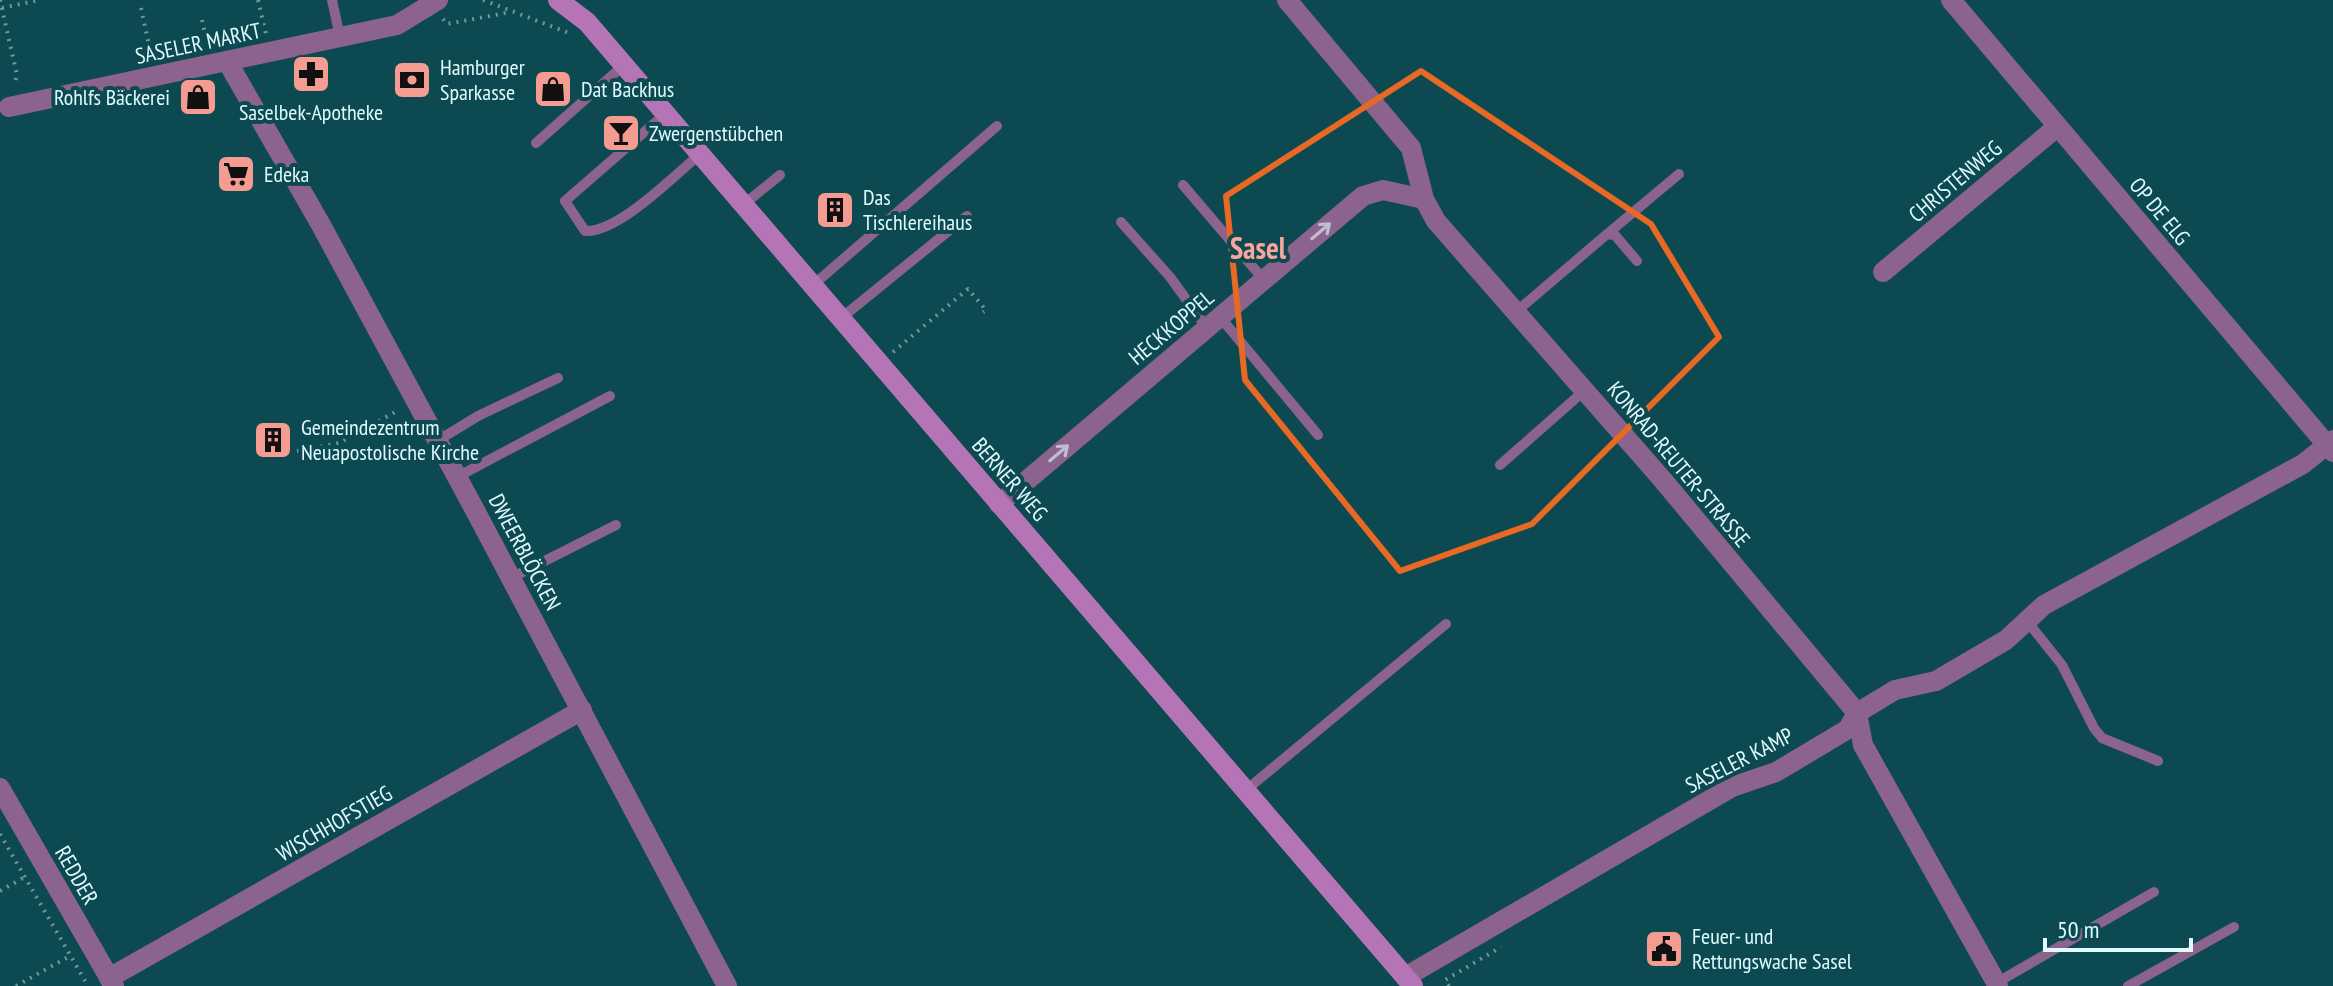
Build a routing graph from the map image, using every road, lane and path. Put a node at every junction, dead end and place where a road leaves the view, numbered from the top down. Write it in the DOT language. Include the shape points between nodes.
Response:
graph roads {
  1 [pos="0,0"];
  2 [pos="39,0"];
  3 [pos="258,0"];
  4 [pos="332,0"];
  5 [pos="483,0"];
  6 [pos="1287,0"];
  7 [pos="1951,0"];
  8 [pos="567,2"];
  9 [pos="440,6"];
  10 [pos="2,8"];
  11 [pos="141,8"];
  12 [pos="512,12"];
  13 [pos="202,20"];
  14 [pos="587,22"];
  15 [pos="204,30"];
  16 [pos="340,37"];
  17 [pos="270,52"];
  18 [pos="227,61"];
  19 [pos="624,65"];
  20 [pos="156,77"];
  21 [pos="3,112"];
  22 [pos="665,114"];
  23 [pos="997,126"];
  24 [pos="2057,127"];
  25 [pos="536,143"];
  26 [pos="700,154"];
  27 [pos="1679,174"];
  28 [pos="780,175"];
  29 [pos="1183,185"];
  30 [pos="1424,199"];
  31 [pos="743,205"];
  32 [pos="967,216"];
  33 [pos="1121,222"];
  34 [pos="1606,235"];
  35 [pos="1637,261"];
  36 [pos="1883,272"];
  37 [pos="1264,280"];
  38 [pos="812,286"];
  39 [pos="1517,311"];
  40 [pos="983,312"];
  41 [pos="840,319"];
  42 [pos="1213,323"];
  43 [pos="878,364"];
  44 [pos="558,378"];
  45 [pos="1585,390"];
  46 [pos="610,396"];
  47 [pos="414,401"];
  48 [pos="1318,435"];
  49 [pos="437,441"];
  50 [pos="2330,445"];
  51 [pos="297,451"];
  52 [pos="1500,465"];
  53 [pos="457,477"];
  54 [pos="999,504"];
  55 [pos="616,525"];
  56 [pos="511,578"];
  57 [pos="2027,621"];
  58 [pos="1446,624"];
  59 [pos="582,710"];
  60 [pos="1857,713"];
  61 [pos="2158,761"];
  62 [pos="0,788"];
  63 [pos="1245,791"];
  64 [pos="0,834"];
  65 [pos="25,877"];
  66 [pos="0,891"];
  67 [pos="2154,892"];
  68 [pos="2234,927"];
  69 [pos="70,956"];
  70 [pos="1410,981"];
  71 [pos="112,982"];
  72 [pos="1997,985"];
  73 [pos="16,986"];
  74 [pos="88,986"];
  75 [pos="727,986"];
  76 [pos="2128,986"];
  1 -- 10 [label="path"];
  2 -- 10 [label="path"];
  3 -- 17 [label="path"];
  4 -- 16 [label="lane"];
  5 -- 12 [label="path"];
  6 -- 30 [label="street, KONRAD-REUTER-STRASSE" via="1411,148"];
  7 -- 24 [label="street, OP DE ELG"];
  8 -- 14 [label="street, BERNER WEG"];
  9 -- 12 [label="path" via="447,24"];
  9 -- 16 [label="street, SASELER MARKT" via="397,25"];
  10 -- 21 [label="path" via="17,75"];
  11 -- 20 [label="path"];
  12 -- 14 [label="path" via="566,35"];
  13 -- 15 [label="path"];
  14 -- 19 [label="street, BERNER WEG"];
  16 -- 17 [label="street, SASELER MARKT"];
  17 -- 18 [label="street, SASELER MARKT"];
  18 -- 20 [label="street, SASELER MARKT"];
  18 -- 47 [label="street, DWEERBLÖCKEN"];
  19 -- 22 [label="street, BERNER WEG"];
  19 -- 25 [label="lane"];
  20 -- 21 [label="street, SASELER MARKT"];
  22 -- 26 [label="street, BERNER WEG"];
  22 -- 26 [label="lane" via="565,201 585,231 598,232"];
  23 -- 38 [label="lane"];
  24 -- 36 [label="street, CHRISTENWEG"];
  24 -- 50 [label="street, OP DE ELG"];
  26 -- 31 [label="street, BERNER WEG"];
  27 -- 34 [label="lane"];
  28 -- 31 [label="lane"];
  29 -- 37 [label="lane"];
  37 -- 30 [label="street, HECKKOPPEL, one-way" via="1363,196 1383,190"];
  30 -- 39 [label="street, KONRAD-REUTER-STRASSE" via="1436,221"];
  31 -- 38 [label="street, BERNER WEG"];
  32 -- 41 [label="lane"];
  33 -- 42 [label="lane"];
  34 -- 35 [label="lane" via="1614,234"];
  34 -- 39 [label="lane"];
  37 -- 42 [label="street, HECKKOPPEL"];
  38 -- 41 [label="street, BERNER WEG"];
  39 -- 45 [label="street, KONRAD-REUTER-STRASSE"];
  40 -- 43 [label="path" via="968,289"];
  41 -- 43 [label="street, BERNER WEG"];
  42 -- 48 [label="lane"];
  54 -- 42 [label="street, HECKKOPPEL, one-way"];
  43 -- 54 [label="street, BERNER WEG"];
  44 -- 49 [label="lane"];
  45 -- 52 [label="lane"];
  45 -- 60 [label="street, KONRAD-REUTER-STRASSE"];
  46 -- 53 [label="lane"];
  47 -- 49 [label="street, DWEERBLÖCKEN"];
  47 -- 51 [label="path" via="339,443"];
  49 -- 53 [label="street, DWEERBLÖCKEN"];
  50 -- 57 [label="street, SASELER KAMP" via="2044,605"];
  53 -- 56 [label="street, DWEERBLÖCKEN"];
  54 -- 63 [label="street, BERNER WEG"];
  55 -- 56 [label="lane"];
  56 -- 59 [label="street, DWEERBLÖCKEN"];
  57 -- 60 [label="street, SASELER KAMP" via="2006,640 1936,681 1895,690"];
  57 -- 61 [label="lane" via="2062,665 2102,738"];
  58 -- 63 [label="lane"];
  59 -- 71 [label="street, WISCHHOFSTIEG"];
  59 -- 75 [label="street, DWEERBLÖCKEN"];
  60 -- 70 [label="street, SASELER KAMP" via="1848,729 1776,772 1732,787"];
  60 -- 72 [label="street, KONRAD-REUTER-STRASSE" via="1863,745"];
  62 -- 71 [label="street, REDDER"];
  63 -- 70 [label="street, BERNER WEG"];
  64 -- 65 [label="path"];
  65 -- 66 [label="path"];
  65 -- 69 [label="path"];
  67 -- 72 [label="lane"];
  68 -- 76 [label="lane"];
  69 -- 73 [label="path"];
  69 -- 74 [label="path"];
}
